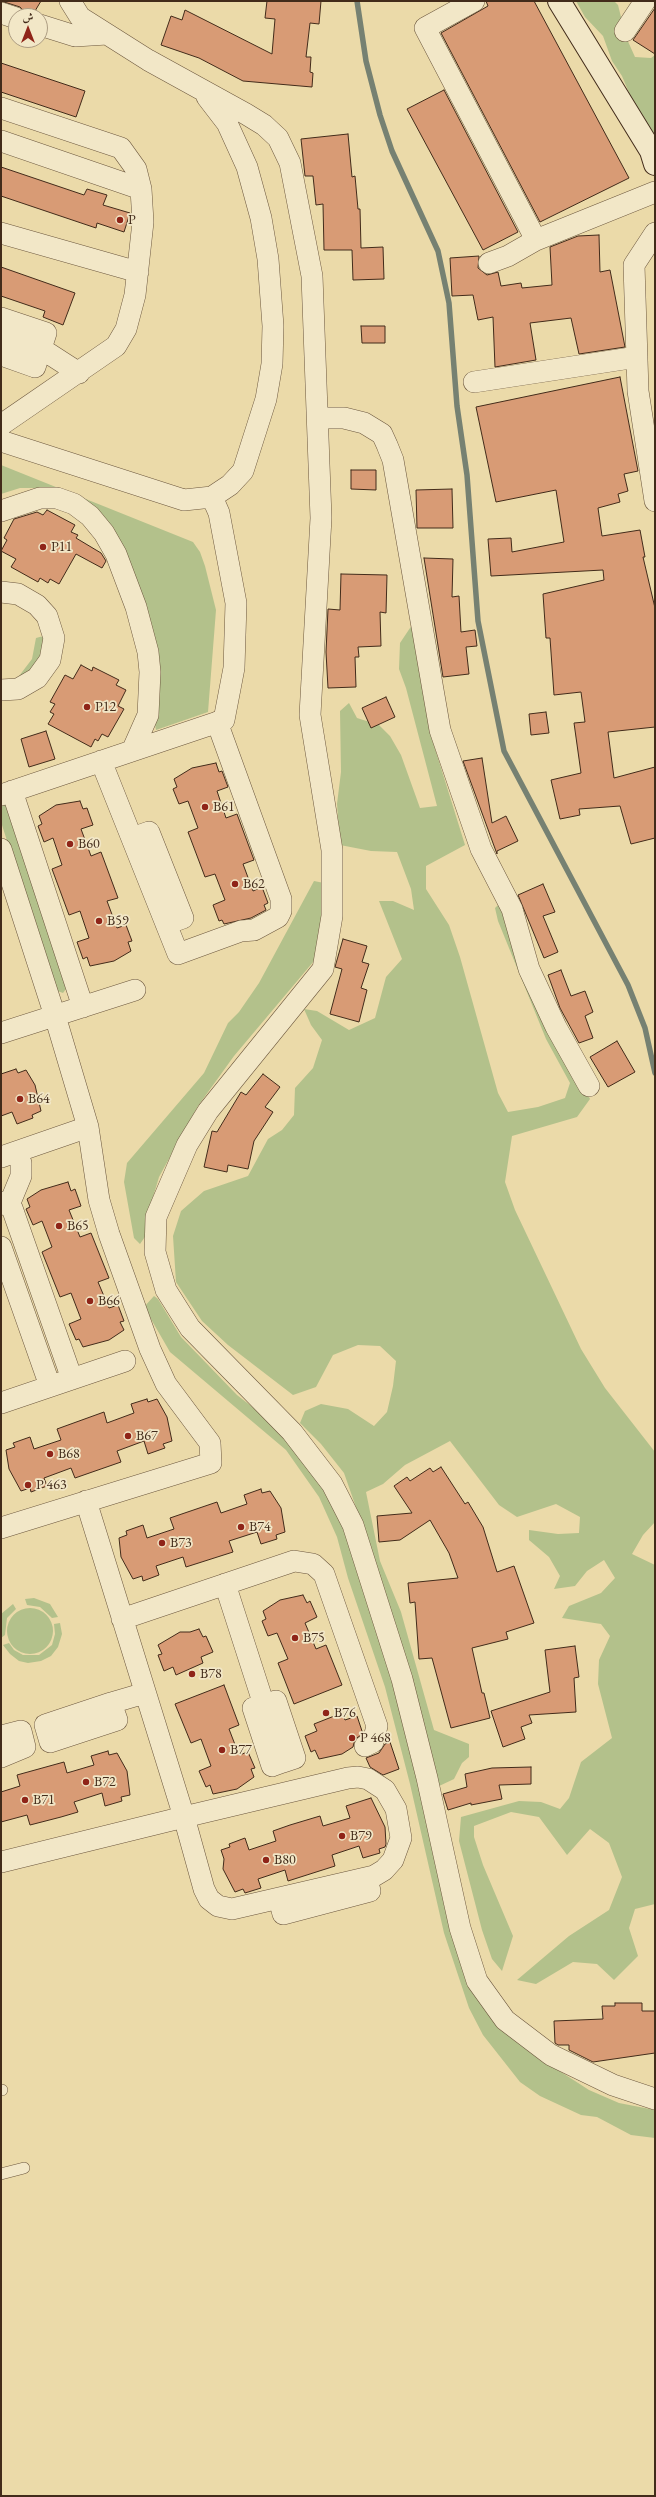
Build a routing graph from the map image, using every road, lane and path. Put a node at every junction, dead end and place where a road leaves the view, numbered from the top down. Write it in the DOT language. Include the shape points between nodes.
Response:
graph roads {
  1 [pos="70,1"];
  2 [pos="474,1"];
  3 [pos="559,1"];
  4 [pos="645,1"];
  5 [pos="48,28"];
  6 [pos="625,31"];
  7 [pos="107,34"];
  8 [pos="198,88"];
  9 [pos="1,108"];
  10 [pos="1,141"];
  11 [pos="653,157"];
  12 [pos="141,189"];
  13 [pos="655,192"];
  14 [pos="1,233"];
  15 [pos="655,233"];
  16 [pos="536,240"];
  17 [pos="489,263"];
  18 [pos="138,272"];
  19 [pos="1,318"];
  20 [pos="1,337"];
  21 [pos="40,350"];
  22 [pos="1,355"];
  23 [pos="637,357"];
  24 [pos="79,374"];
  25 [pos="474,382"];
  26 [pos="318,418"];
  27 [pos="1,425"];
  28 [pos="1,441"];
  29 [pos="212,497"];
  30 [pos="655,501"];
  31 [pos="1,510"];
  32 [pos="1,592"];
  33 [pos="1,690"];
  34 [pos="217,722"];
  35 [pos="132,751"];
  36 [pos="101,761"];
  37 [pos="6,793"];
  38 [pos="1,849"];
  39 [pos="135,990"];
  40 [pos="83,1007"];
  41 [pos="55,1016"];
  42 [pos="1,1033"];
  43 [pos="589,1086"];
  44 [pos="88,1127"];
  45 [pos="9,1154"];
  46 [pos="5,1203"];
  47 [pos="1,1247"];
  48 [pos="126,1361"];
  49 [pos="72,1379"];
  50 [pos="50,1386"];
  51 [pos="1,1403"];
  52 [pos="86,1502"];
  53 [pos="1,1528"];
  54 [pos="225,1584"];
  55 [pos="122,1619"];
  56 [pos="145,1693"];
  57 [pos="111,1704"];
  58 [pos="1,1736"];
  59 [pos="366,1746"];
  60 [pos="1,1758"];
  61 [pos="283,1762"];
  62 [pos="184,1817"];
  63 [pos="1,1862"];
  64 [pos="655,2099"];
  65 [pos="24,2168"];
  66 [pos="1,2174"];
  1 -- 7 [label="street" via="80,17"];
  2 -- 16 [label="street" via="425,28"];
  3 -- 11 [label="main road"];
  4 -- 6 [label="street"];
  5 -- 7 [label="street" via="75,36"];
  7 -- 8 [label="street"];
  8 -- 26 [label="street" via="264,125 278,138 290,163 312,276"];
  8 -- 29 [label="street" via="227,123 247,167 255,193 268,259 273,326 272,364 266,399 243,471 230,485"];
  9 -- 12 [label="street" via="122,148 132,160"];
  10 -- 12 [label="street"];
  12 -- 18 [label="street" via="143,222"];
  13 -- 16 [label="street"];
  14 -- 18 [label="street"];
  15 -- 23 [label="street" via="634,266"];
  16 -- 17 [label="street" via="508,256"];
  18 -- 24 [label="street" via="126,329 116,346"];
  19 -- 21 [label="street" via="46,333"];
  20 -- 21 [label="street"];
  21 -- 22 [label="street" via="35,367"];
  21 -- 24 [label="street"];
  23 -- 25 [label="street"];
  23 -- 30 [label="street" via="638,391"];
  24 -- 27 [label="street"];
  26 -- 43 [label="street" via="344,418 364,423 382,434 387,445 393,460 440,730 481,849 512,910 529,969 556,1027"];
  26 -- 64 [label="street" via="321,518 310,715 332,850 332,916 323,969 208,1111 187,1145 156,1217 155,1252 166,1290 190,1328 292,1432 332,1484 353,1525 402,1679 460,1928 477,1981 505,2020 551,2055 613,2085"];
  28 -- 29 [label="street" via="184,500"];
  29 -- 34 [label="street" via="219,513 236,603 234,668 230,695 224,720"];
  31 -- 35 [label="street" via="40,498 57,498 74,504 90,516 116,554 136,607 148,652 150,672 148,715"];
  32 -- 33 [label="street" via="25,597 37,605 50,623 54,645 50,660 37,678 18,689"];
  34 -- 35 [label="street"];
  34 -- 36 [label="street" via="281,899 281,911 273,922 254,930 241,931 178,954 166,924 183,918 149,832 132,838"];
  35 -- 36 [label="street"];
  36 -- 37 [label="street"];
  37 -- 40 [label="street"];
  38 -- 41 [label="street"];
  39 -- 40 [label="street"];
  40 -- 41 [label="street"];
  41 -- 42 [label="street"];
  41 -- 44 [label="street"];
  44 -- 45 [label="street"];
  44 -- 52 [label="street" via="99,1200 150,1349 166,1384 210,1443 212,1451 211,1462"];
  45 -- 46 [label="street" via="21,1163 21,1176"];
  46 -- 49 [label="street"];
  47 -- 50 [label="street"];
  48 -- 49 [label="street"];
  49 -- 50 [label="street"];
  50 -- 51 [label="street"];
  52 -- 53 [label="street"];
  52 -- 55 [label="street"];
  54 -- 55 [label="street"];
  54 -- 59 [label="street" via="294,1561 306,1561 324,1574 376,1726 374,1742"];
  54 -- 61 [label="street" via="235,1615 248,1611 263,1655 265,1662 252,1667 264,1705 253,1708 272,1766"];
  55 -- 56 [label="street"];
  56 -- 57 [label="street"];
  56 -- 62 [label="street"];
  58 -- 60 [label="street" via="21,1730 25,1747"];
  62 -- 62 [label="street" via="204,1889 213,1903 232,1909 367,1878 384,1870 393,1860 401,1838 399,1819 385,1790 368,1779 358,1777"];
  62 -- 63 [label="street"];
  65 -- 66 [label="lane"];
}
